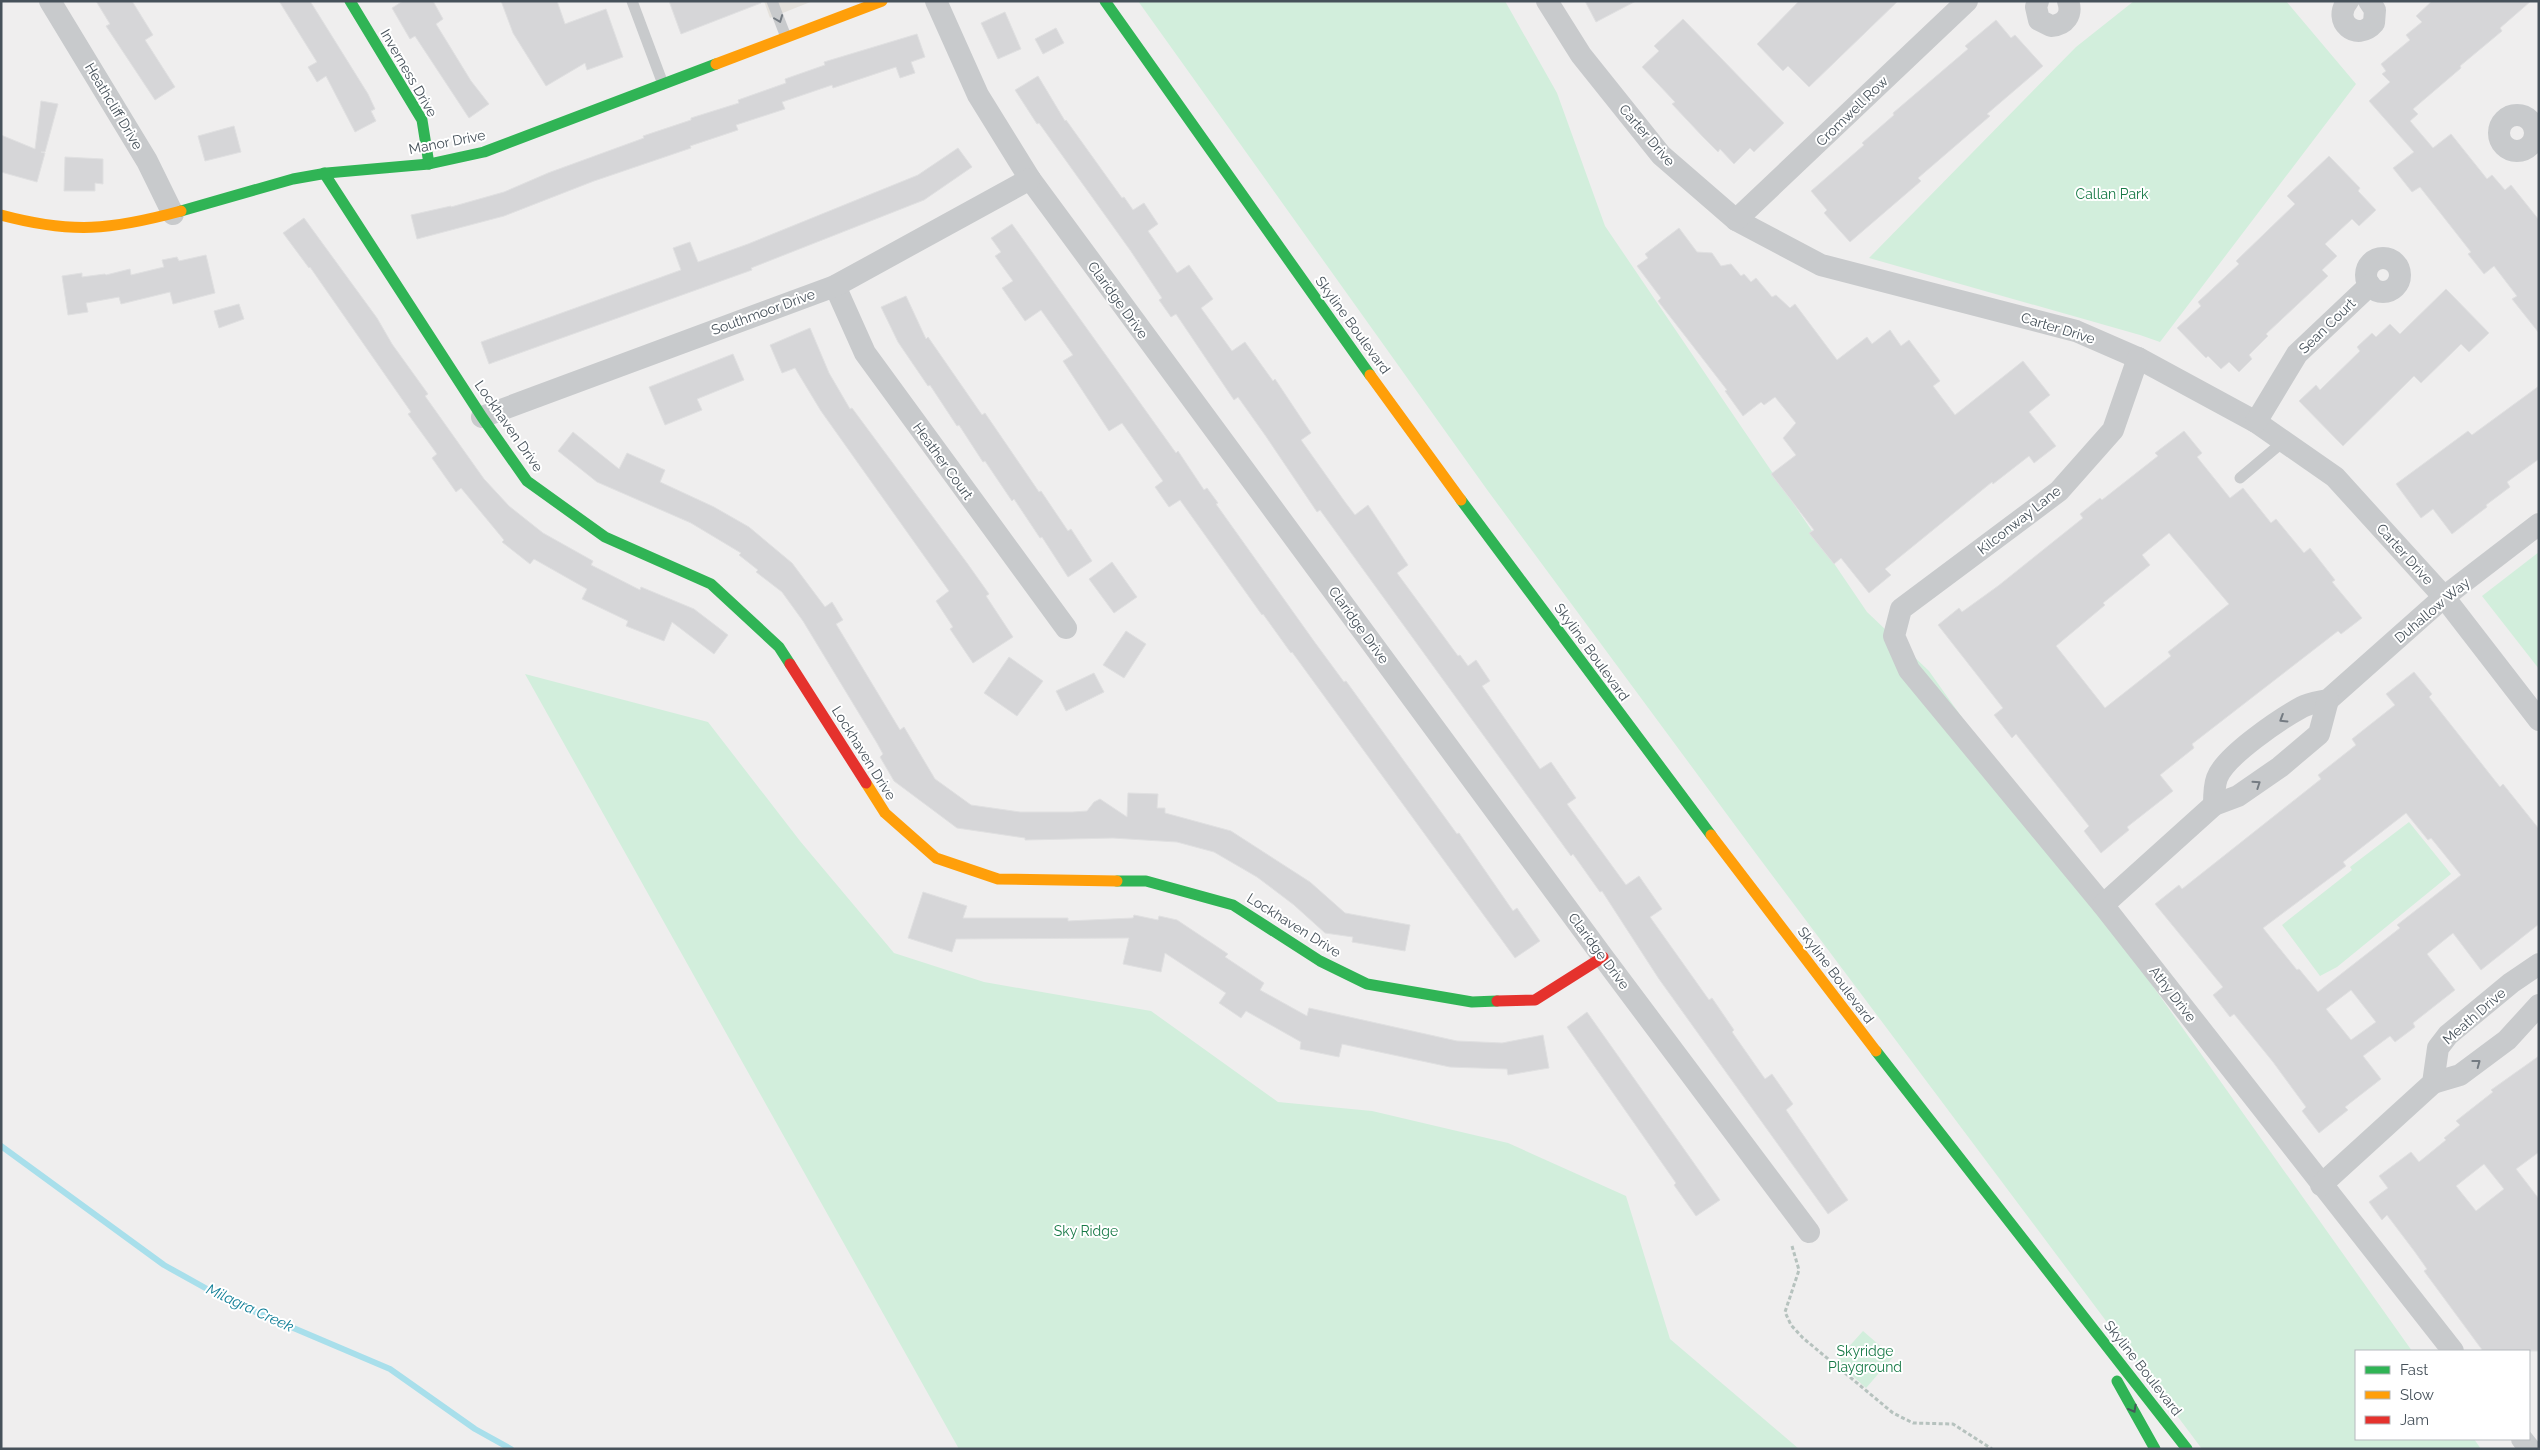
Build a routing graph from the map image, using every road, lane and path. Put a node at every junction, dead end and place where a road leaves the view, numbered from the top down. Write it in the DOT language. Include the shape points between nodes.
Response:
graph roads {
  1 [pos="50,1"];
  2 [pos="350,1"];
  3 [pos="632,1"];
  4 [pos="772,1"];
  5 [pos="882,1"];
  6 [pos="936,1"];
  7 [pos="1105,1"];
  8 [pos="1546,1"];
  9 [pos="1967,1"];
  10 [pos="2038,1"];
  11 [pos="2068,1"];
  12 [pos="2348,1"];
  13 [pos="2372,2"];
  14 [pos="786,38"];
  15 [pos="663,84"];
  16 [pos="429,164"];
  17 [pos="324,173"];
  18 [pos="1030,179"];
  19 [pos="173,214"];
  20 [pos="1,216"];
  21 [pos="1736,220"];
  22 [pos="2370,285"];
  23 [pos="834,286"];
  24 [pos="2138,358"];
  25 [pos="482,417"];
  26 [pos="2256,422"];
  27 [pos="2284,441"];
  28 [pos="2240,478"];
  29 [pos="2539,524"];
  30 [pos="2444,598"];
  31 [pos="1066,628"];
  32 [pos="1894,636"];
  33 [pos="2328,700"];
  34 [pos="2539,720"];
  35 [pos="2214,805"];
  36 [pos="2103,904"];
  37 [pos="1603,957"];
  38 [pos="2539,964"];
  39 [pos="2539,1005"];
  40 [pos="2433,1083"];
  41 [pos="2321,1185"];
  42 [pos="1805,1226"];
  43 [pos="2074,1306"];
  44 [pos="2452,1350"];
  45 [pos="1992,1449"];
  46 [pos="2155,1449"];
  47 [pos="2175,1449"];
  48 [pos="2187,1449"];
  1 -- 19 [label="street, Heathcliff Drive" via="147,161"];
  2 -- 16 [label="street, Inverness Drive" via="422,120"];
  3 -- 15 [label="lane"];
  4 -- 14 [label="lane, one-way"];
  5 -- 14 [label="street, Manor Drive"];
  6 -- 18 [label="street, Claridge Drive" via="978,95"];
  7 -- 43 [label="street, Skyline Boulevard" via="1230,183 1600,690"];
  8 -- 21 [label="street, Carter Drive" via="1581,55 1661,155"];
  9 -- 21 [label="street, Cromwell Row"];
  10 -- 11 [label="street" via="2039,20 2051,26 2064,23 2068,18"];
  12 -- 13 [label="street" via="2341,13 2342,19 2356,32 2374,23 2376,16"];
  14 -- 15 [label="street, Manor Drive"];
  15 -- 16 [label="street, Manor Drive" via="484,152"];
  16 -- 17 [label="street, Manor Drive"];
  17 -- 19 [label="street, Manor Drive"];
  17 -- 25 [label="street, Lockhaven Drive"];
  18 -- 23 [label="street, Southmoor Drive"];
  18 -- 37 [label="street, Claridge Drive"];
  19 -- 20 [label="street, Manor Drive" via="131,226 95,230 59,229"];
  21 -- 24 [label="street, Carter Drive" via="1821,265 2076,331"];
  22 -- 26 [label="street, Sean Court" via="2297,354"];
  23 -- 25 [label="street, Southmoor Drive"];
  23 -- 31 [label="street, Heather Court" via="865,354"];
  24 -- 26 [label="street, Carter Drive"];
  24 -- 32 [label="street, Kilconway Lane" via="2113,430 2059,491 1901,609"];
  25 -- 37 [label="street, Lockhaven Drive" via="527,481 605,537 711,584 779,647 885,813 936,858 998,879 1146,881 1233,904 1320,961 1367,984 1472,1002 1535,1000"];
  26 -- 27 [label="street, Carter Drive"];
  27 -- 28 [label="lane"];
  27 -- 30 [label="street, Carter Drive" via="2335,477"];
  29 -- 30 [label="street, Duhallow Way"];
  30 -- 33 [label="street, Duhallow Way"];
  30 -- 34 [label="street, Carter Drive"];
  32 -- 36 [label="street, Athy Drive" via="1909,670"];
  35 -- 33 [label="street, one-way" via="2238,796 2319,734"];
  33 -- 35 [label="street, Duhallow Way, one-way" via="2303,706 2271,726 2224,766 2216,779"];
  35 -- 36 [label="street"];
  36 -- 41 [label="street, Athy Drive"];
  37 -- 42 [label="street, Claridge Drive"];
  38 -- 40 [label="street, Meath Drive" via="2448,1035 2438,1048"];
  40 -- 39 [label="street, one-way" via="2460,1076 2507,1040"];
  40 -- 41 [label="street"];
  41 -- 44 [label="street, Athy Drive"];
  42 -- 45 [label="path" via="1792,1234 1792,1251 1799,1270 1785,1312 1791,1325 1893,1413 1914,1422 1953,1424"];
  43 -- 46 [label="street, one-way"];
  43 -- 47 [label="street, Skyline Boulevard"];
  43 -- 48 [label="street, Skyline Boulevard"];
}
